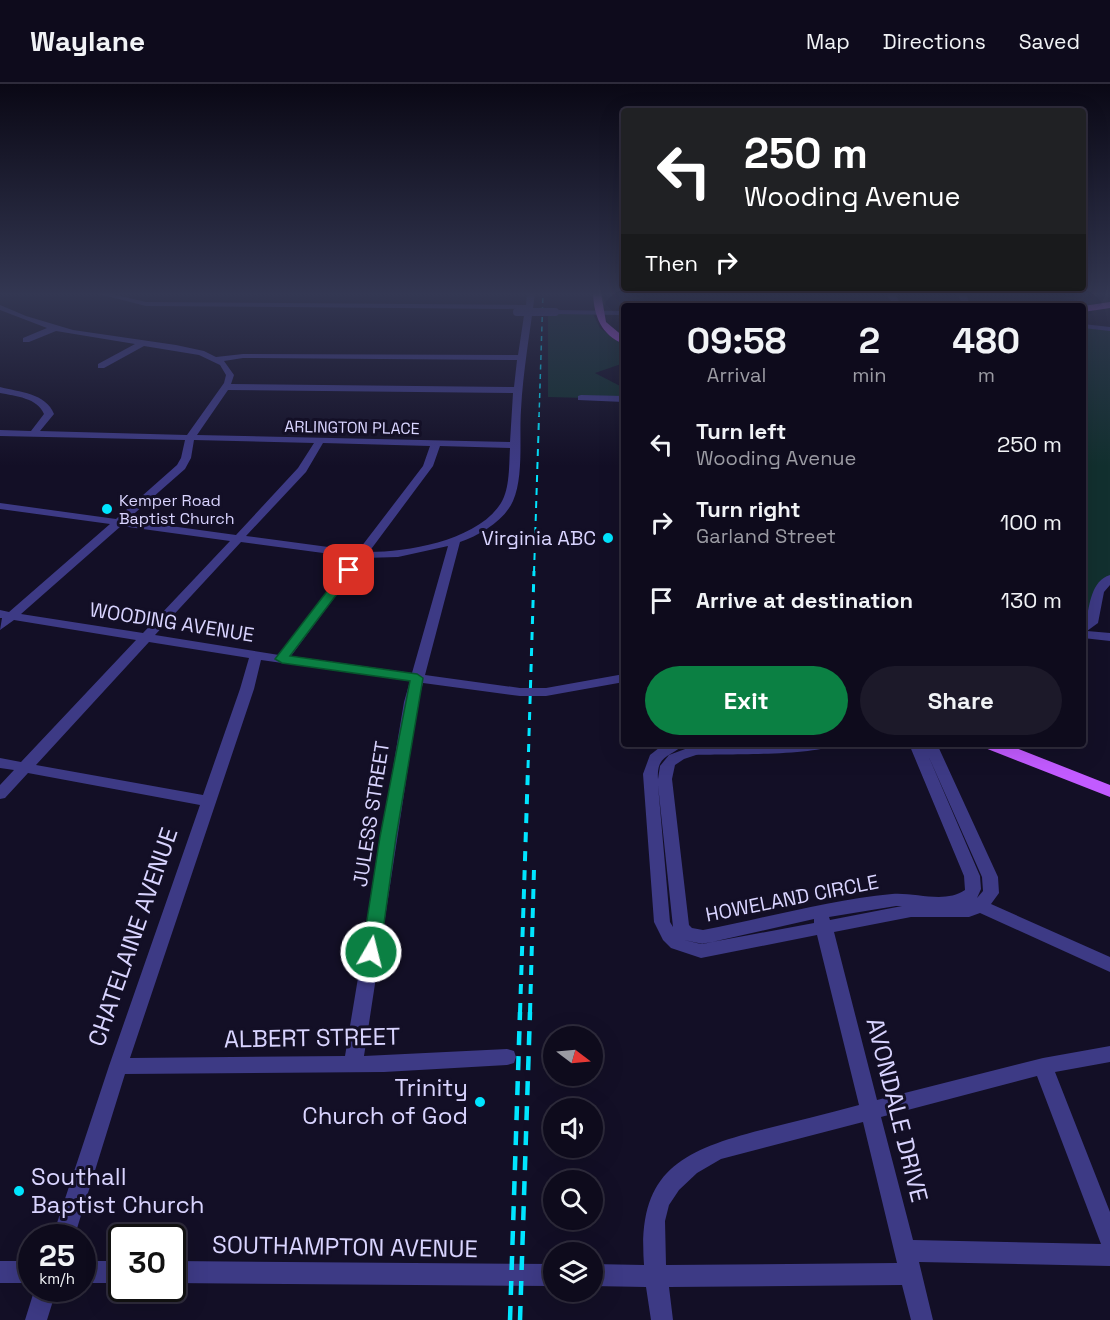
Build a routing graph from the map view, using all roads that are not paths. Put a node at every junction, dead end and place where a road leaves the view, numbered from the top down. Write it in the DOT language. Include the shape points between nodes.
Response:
graph roads {
  1 [pos="129,351"];
  2 [pos="192,351"];
  3 [pos="524,351"];
  4 [pos="523,358"];
  5 [pos="216,359"];
  6 [pos="101,366"];
  7 [pos="226,387"];
  8 [pos="0,390"];
  9 [pos="519,390"];
  10 [pos="581,398"];
  11 [pos="621,399"];
  12 [pos="0,433"];
  13 [pos="33,434"];
  14 [pos="190,438"];
  15 [pos="321,441"];
  16 [pos="436,444"];
  17 [pos="514,445"];
  18 [pos="1,507"];
  19 [pos="119,521"];
  20 [pos="238,538"];
  21 [pos="456,539"];
  22 [pos="361,555"];
  23 [pos="1110,578"];
  24 [pos="6,615"];
  25 [pos="0,626"];
  26 [pos="1086,626"];
  27 [pos="1086,634"];
  28 [pos="145,637"];
  29 [pos="1110,637"];
  30 [pos="256,655"];
  31 [pos="282,659"];
  32 [pos="417,678"];
  33 [pos="621,678"];
  34 [pos="671,747"];
  35 [pos="704,747"];
  36 [pos="918,747"];
  37 [pos="931,747"];
  38 [pos="1000,747"];
  39 [pos="0,763"];
  40 [pos="24,768"];
  41 [pos="658,779"];
  42 [pos="1110,791"];
  43 [pos="0,794"];
  44 [pos="207,801"];
  45 [pos="950,806"];
  46 [pos="660,901"];
  47 [pos="678,902"];
  48 [pos="972,902"];
  49 [pos="822,920"];
  50 [pos="735,938"];
  51 [pos="1110,965"];
  52 [pos="1110,1054"];
  53 [pos="507,1058"];
  54 [pos="353,1064"];
  55 [pos="118,1066"];
  56 [pos="1043,1066"];
  57 [pos="869,1111"];
  58 [pos="67,1224"];
  59 [pos="1110,1239"];
  60 [pos="904,1251"];
  61 [pos="1110,1256"];
  62 [pos="0,1272"];
  63 [pos="18,1272"];
  64 [pos="186,1272"];
  65 [pos="910,1274"];
  66 [pos="543,1275"];
  67 [pos="603,1275"];
  68 [pos="657,1275"];
  69 [pos="42,1302"];
  70 [pos="36,1320"];
  71 [pos="662,1320"];
  72 [pos="922,1320"];
  1 -- 6 [label="street"];
  2 -- 5 [label="street"];
  3 -- 4 [label="street"];
  4 -- 5 [label="street"];
  4 -- 9 [label="street"];
  5 -- 7 [label="street" via="229,370"];
  7 -- 9 [label="street"];
  7 -- 14 [label="street"];
  8 -- 13 [label="street" via="46,406 49,414"];
  9 -- 17 [label="street"];
  10 -- 11 [label="street"];
  12 -- 13 [label="street, ARLINGTON PLACE"];
  13 -- 14 [label="street, ARLINGTON PLACE"];
  14 -- 15 [label="street, ARLINGTON PLACE"];
  14 -- 19 [label="street" via="181,467"];
  15 -- 16 [label="street, ARLINGTON PLACE"];
  15 -- 20 [label="street" via="302,470"];
  16 -- 17 [label="street, ARLINGTON PLACE"];
  16 -- 22 [label="street" via="428,466"];
  17 -- 21 [label="street" via="512,491 507,503 487,523"];
  18 -- 19 [label="street"];
  19 -- 20 [label="street"];
  19 -- 24 [label="street"];
  20 -- 22 [label="street"];
  20 -- 28 [label="street"];
  21 -- 22 [label="street" via="404,553"];
  21 -- 32 [label="street, JULESS STREET"];
  22 -- 31 [label="street"];
  23 -- 26 [label="street" via="1098,591 1092,622"];
  24 -- 25 [label="street"];
  24 -- 28 [label="street, WOODING AVENUE"];
  27 -- 29 [label="street"];
  28 -- 30 [label="street, WOODING AVENUE"];
  28 -- 40 [label="street"];
  30 -- 31 [label="street, WOODING AVENUE"];
  30 -- 44 [label="street, CHATELAINE AVENUE"];
  31 -- 32 [label="street, WOODING AVENUE"];
  32 -- 33 [label="street, WOODING AVENUE" via="531,692"];
  32 -- 54 [label="street, JULESS STREET"];
  34 -- 41 [label="street, HOWELAND CIRCLE" via="653,760"];
  35 -- 41 [label="street" via="671,759"];
  36 -- 45 [label="street"];
  37 -- 45 [label="street"];
  38 -- 42 [label="main road"];
  39 -- 40 [label="street"];
  40 -- 43 [label="street"];
  40 -- 44 [label="street"];
  41 -- 46 [label="street, HOWELAND CIRCLE"];
  41 -- 47 [label="street, HOWELAND CIRCLE"];
  44 -- 55 [label="street, CHATELAINE AVENUE"];
  45 -- 48 [label="street" via="992,885 991,893"];
  46 -- 47 [label="street"];
  46 -- 50 [label="street, HOWELAND CIRCLE" via="668,937 682,947 701,951"];
  47 -- 50 [label="street, HOWELAND CIRCLE" via="681,927 687,934"];
  48 -- 49 [label="street, HOWELAND CIRCLE" via="957,912 911,911"];
  48 -- 51 [label="street"];
  49 -- 50 [label="street, HOWELAND CIRCLE"];
  49 -- 57 [label="street, AVONDALE DRIVE"];
  52 -- 56 [label="street"];
  53 -- 54 [label="street, ALBERT STREET"];
  54 -- 55 [label="street, ALBERT STREET"];
  55 -- 58 [label="street, CHATELAINE AVENUE"];
  56 -- 57 [label="street"];
  56 -- 59 [label="street"];
  57 -- 60 [label="street, AVONDALE DRIVE"];
  57 -- 68 [label="street" via="717,1151 682,1171 660,1197 654,1212"];
  60 -- 61 [label="street"];
  60 -- 65 [label="street, AVONDALE DRIVE"];
  62 -- 63 [label="street"];
  64 -- 66 [label="street, SOUTHAMPTON AVENUE"];
  65 -- 68 [label="street"];
  65 -- 72 [label="street, AVONDALE DRIVE"];
  67 -- 68 [label="street"];
  68 -- 71 [label="street"];
  69 -- 70 [label="street"];
}
